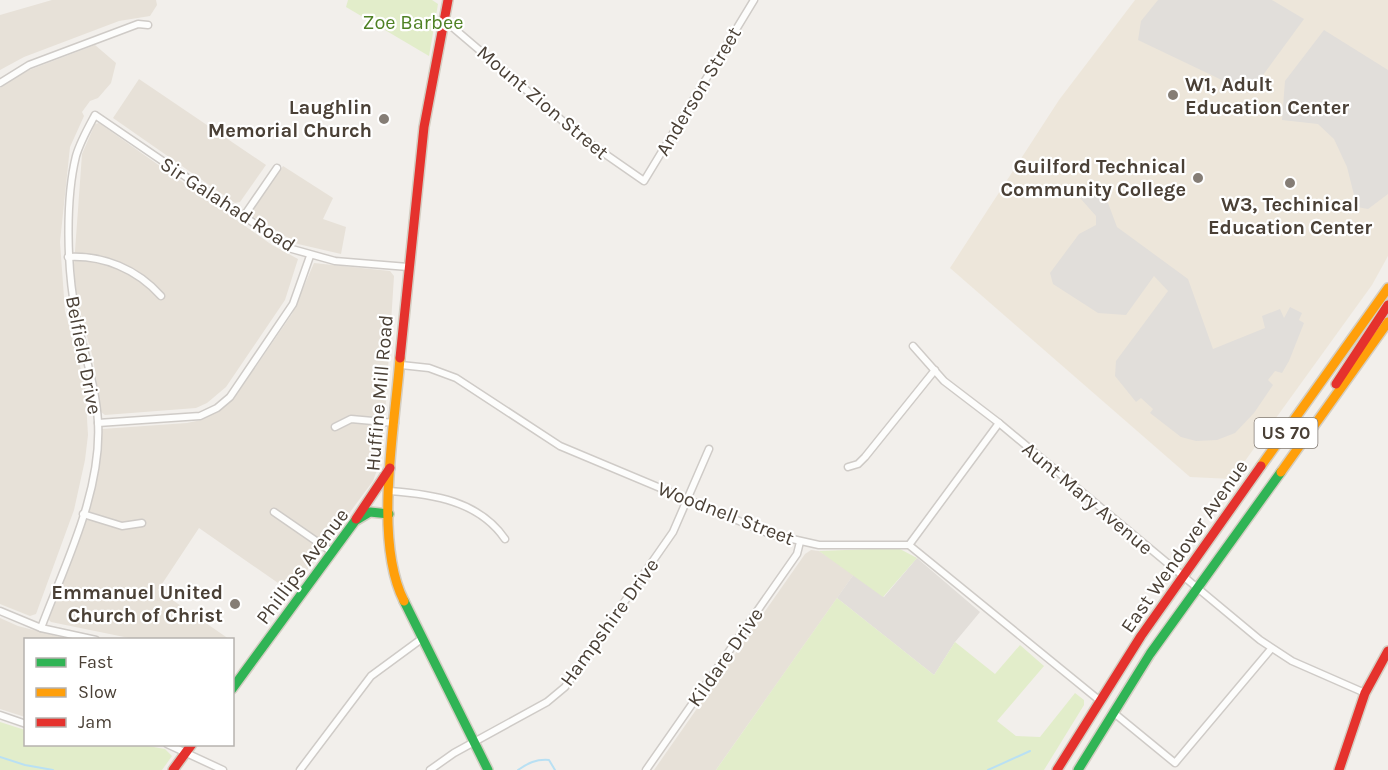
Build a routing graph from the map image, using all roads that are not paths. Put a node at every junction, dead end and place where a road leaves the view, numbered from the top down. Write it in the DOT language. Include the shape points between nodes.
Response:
graph roads {
  1 [pos="448,0"];
  2 [pos="753,0"];
  3 [pos="444,20"];
  4 [pos="148,25"];
  5 [pos="0,83"];
  6 [pos="95,115"];
  7 [pos="277,168"];
  8 [pos="644,181"];
  9 [pos="244,216"];
  10 [pos="310,256"];
  11 [pos="68,257"];
  12 [pos="408,267"];
  13 [pos="1388,288"];
  14 [pos="161,296"];
  15 [pos="1388,305"];
  16 [pos="1388,322"];
  17 [pos="913,346"];
  18 [pos="400,365"];
  19 [pos="935,370"];
  20 [pos="1329,405"];
  21 [pos="98,423"];
  22 [pos="395,423"];
  23 [pos="999,423"];
  24 [pos="335,427"];
  25 [pos="709,449"];
  26 [pos="392,466"];
  27 [pos="848,467"];
  28 [pos="389,491"];
  29 [pos="688,500"];
  30 [pos="274,512"];
  31 [pos="83,514"];
  32 [pos="389,514"];
  33 [pos="356,521"];
  34 [pos="142,523"];
  35 [pos="505,539"];
  36 [pos="801,542"];
  37 [pos="909,545"];
  38 [pos="332,552"];
  39 [pos="1184,577"];
  40 [pos="1198,588"];
  41 [pos="0,611"];
  42 [pos="41,628"];
  43 [pos="91,638"];
  44 [pos="420,640"];
  45 [pos="1271,649"];
  46 [pos="1388,651"];
  47 [pos="234,686"];
  48 [pos="1365,693"];
  49 [pos="1099,700"];
  50 [pos="1113,712"];
  51 [pos="0,715"];
  52 [pos="24,723"];
  53 [pos="474,743"];
  54 [pos="189,748"];
  55 [pos="173,770"];
  56 [pos="223,770"];
  57 [pos="300,770"];
  58 [pos="430,770"];
  59 [pos="488,770"];
  60 [pos="646,770"];
  61 [pos="1057,770"];
  62 [pos="1078,770"];
  63 [pos="1340,770"];
  1 -- 3 [label="main road, Huffine Mill Road"];
  2 -- 8 [label="street, Anderson Street"];
  3 -- 8 [label="street, Mount Zion Street" via="585,140"];
  3 -- 12 [label="main road, Huffine Mill Road" via="424,127"];
  4 -- 5 [label="street" via="138,24 29,65"];
  6 -- 9 [label="street, Sir Galahad Road"];
  6 -- 11 [label="street, Belfield Drive" via="76,157"];
  7 -- 9 [label="street"];
  9 -- 10 [label="street, Sir Galahad Road" via="292,249"];
  10 -- 12 [label="street, Sir Galahad Road"];
  10 -- 21 [label="street" via="293,304 230,397 217,408 200,416"];
  11 -- 14 [label="street" via="103,259 152,286"];
  11 -- 21 [label="street, Belfield Drive"];
  12 -- 18 [label="main road, Huffine Mill Road"];
  13 -- 39 [label="main road, East Wendover Avenue / US 70"];
  15 -- 20 [label="main road" via="1338,378"];
  16 -- 20 [label="main road, East Wendover Avenue / US 70"];
  17 -- 19 [label="street, Aunt Mary Avenue"];
  18 -- 22 [label="main road, Huffine Mill Road"];
  18 -- 29 [label="street, Woodnell Street" via="429,368 456,378 560,446"];
  19 -- 23 [label="street, Aunt Mary Avenue" via="954,390"];
  19 -- 27 [label="street" via="865,457"];
  20 -- 40 [label="main road, East Wendover Avenue / US 70"];
  21 -- 31 [label="street, Belfield Drive" via="93,474"];
  22 -- 24 [label="street" via="351,419"];
  22 -- 26 [label="main road, Huffine Mill Road"];
  23 -- 37 [label="street"];
  23 -- 39 [label="street, Aunt Mary Avenue"];
  25 -- 29 [label="street, Hampshire Drive"];
  26 -- 28 [label="main road, Huffine Mill Road"];
  26 -- 33 [label="main road"];
  28 -- 32 [label="main road, Huffine Mill Road"];
  28 -- 35 [label="street" via="470,507 496,525"];
  29 -- 36 [label="street, Woodnell Street" via="770,534"];
  29 -- 53 [label="street, Hampshire Drive" via="673,532 565,687 547,702"];
  30 -- 38 [label="street"];
  31 -- 34 [label="street" via="122,526"];
  31 -- 42 [label="street, Belfield Drive"];
  32 -- 33 [label="main road, Phillips Avenue" via="370,512"];
  32 -- 44 [label="main road, Huffine Mill Road" via="389,550 398,590"];
  33 -- 38 [label="main road, Phillips Avenue"];
  36 -- 37 [label="street, Woodnell Street"];
  36 -- 60 [label="street, Kildare Drive"];
  37 -- 49 [label="street"];
  38 -- 47 [label="main road, Phillips Avenue"];
  39 -- 40 [label="street, Aunt Mary Avenue"];
  39 -- 49 [label="main road, East Wendover Avenue / US 70"];
  40 -- 45 [label="street, Aunt Mary Avenue"];
  40 -- 50 [label="main road, East Wendover Avenue / US 70"];
  41 -- 42 [label="street"];
  42 -- 43 [label="street"];
  44 -- 53 [label="main road, Huffine Mill Road"];
  44 -- 57 [label="street" via="370,676"];
  45 -- 48 [label="street, Aunt Mary Avenue"];
  45 -- 50 [label="street" via="1175,763"];
  46 -- 48 [label="main road"];
  48 -- 63 [label="main road"];
  49 -- 61 [label="main road, East Wendover Avenue / US 70"];
  50 -- 62 [label="main road, East Wendover Avenue / US 70"];
  51 -- 52 [label="street"];
  53 -- 58 [label="street, Hampshire Drive"];
  53 -- 59 [label="main road, Huffine Mill Road"];
  54 -- 55 [label="main road"];
  54 -- 56 [label="street"];
}
